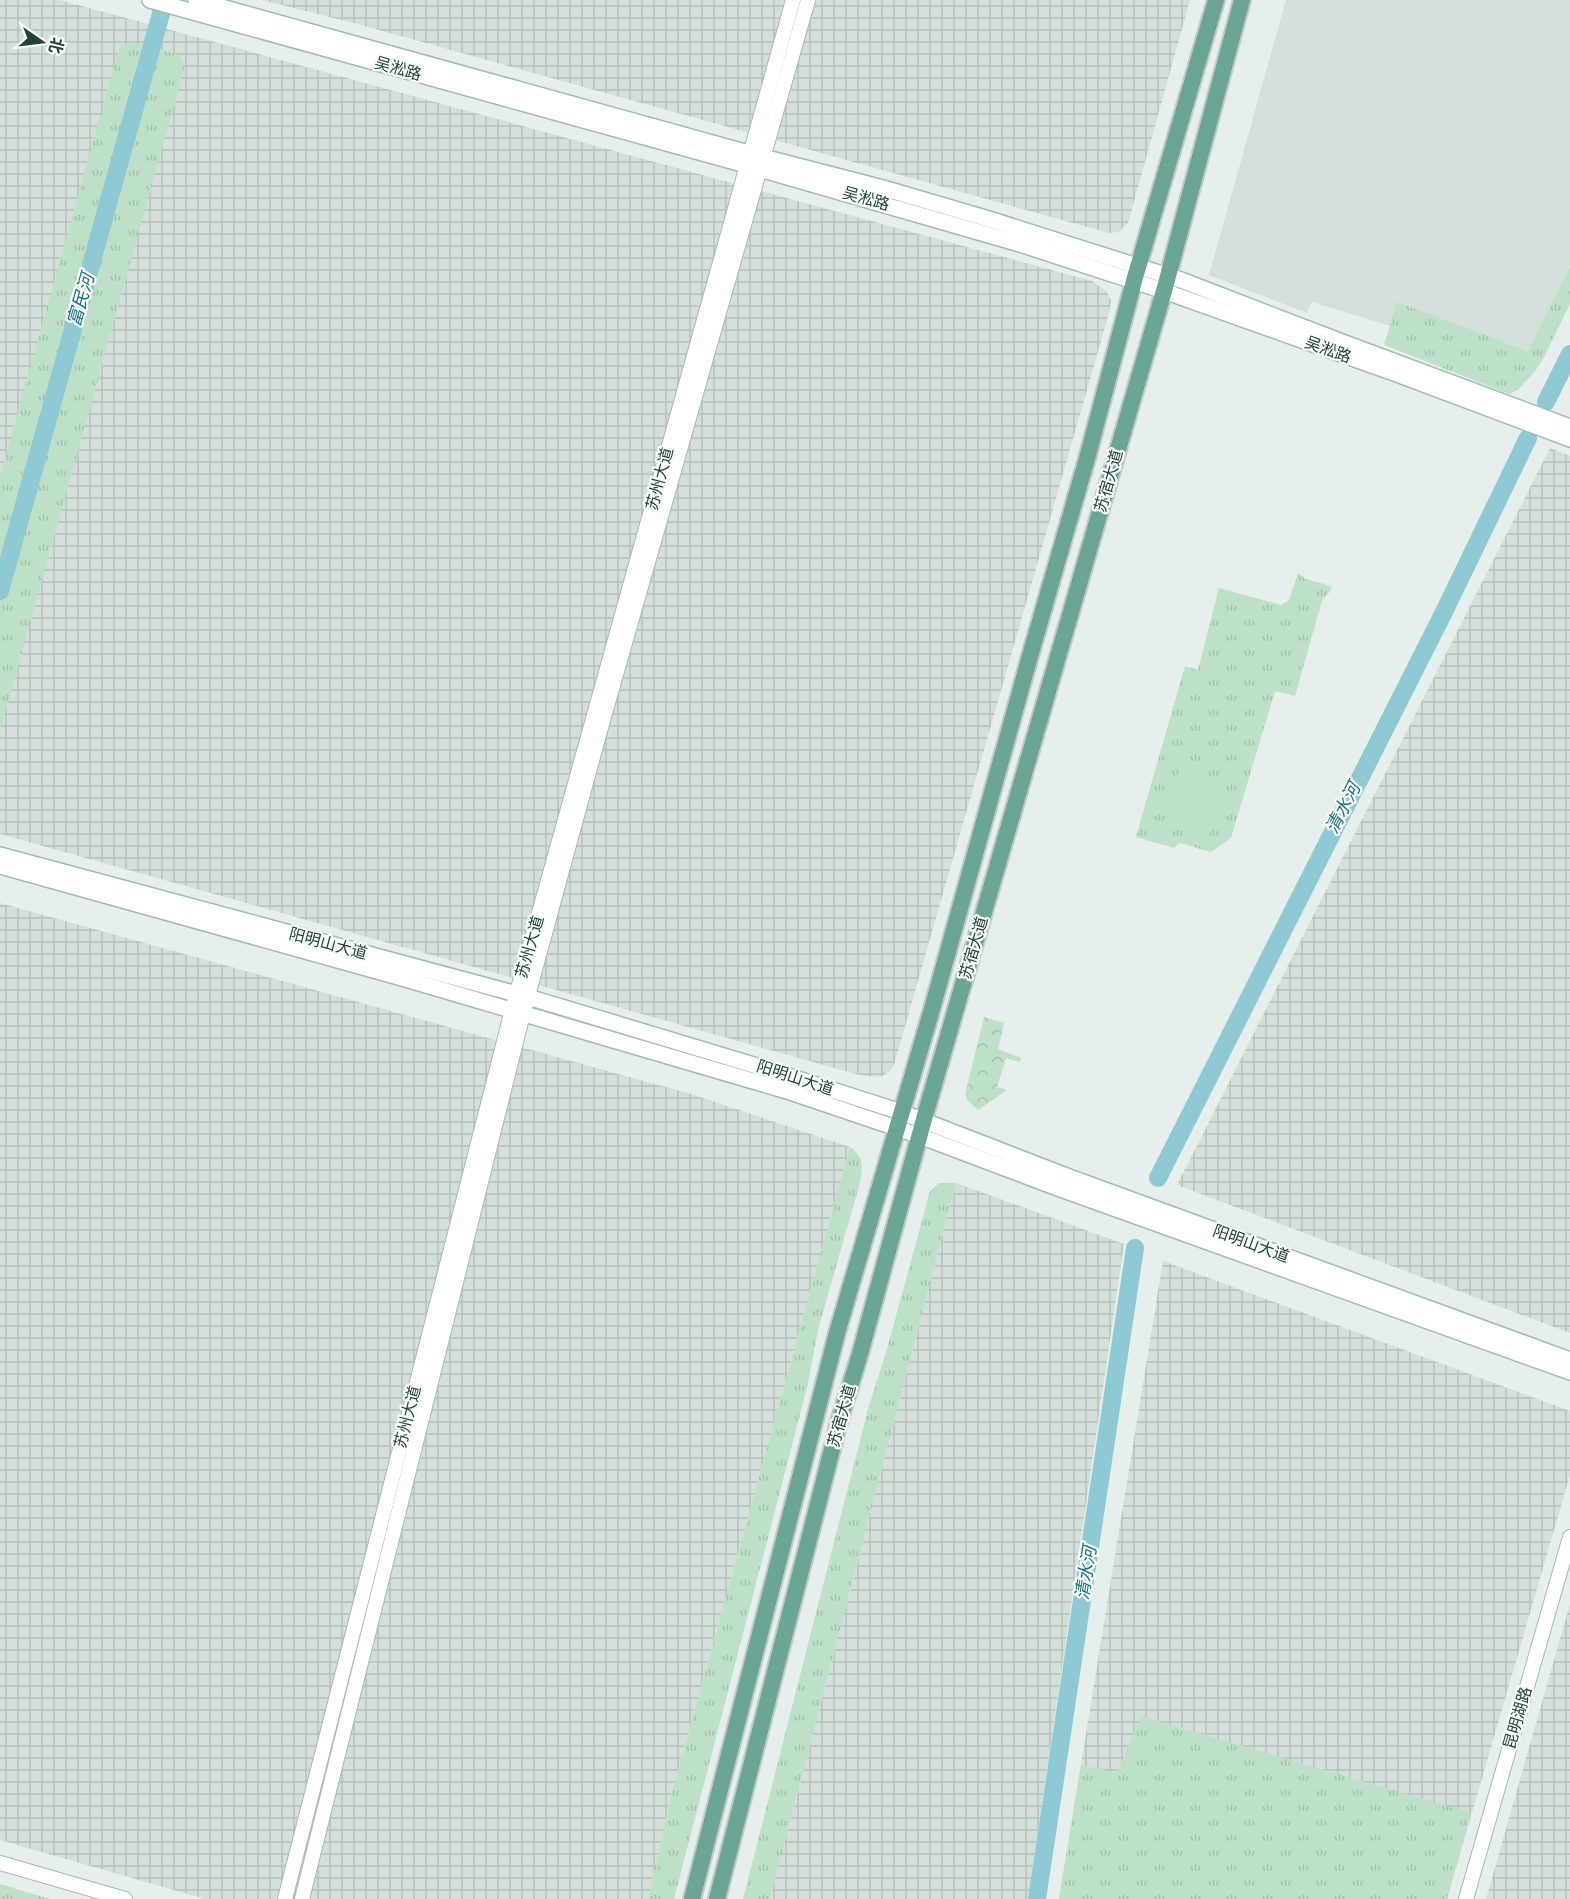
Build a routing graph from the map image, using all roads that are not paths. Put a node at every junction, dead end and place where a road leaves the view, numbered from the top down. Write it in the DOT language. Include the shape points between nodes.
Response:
graph roads {
  1 [pos="150,0"];
  2 [pos="196,0"];
  3 [pos="794,0"];
  4 [pos="808,0"];
  5 [pos="1216,0"];
  6 [pos="1242,0"];
  7 [pos="754,161"];
  8 [pos="1136,274"];
  9 [pos="1166,284"];
  10 [pos="1570,427"];
  11 [pos="1570,439"];
  12 [pos="0,855"];
  13 [pos="0,866"];
  14 [pos="522,996"];
  15 [pos="518,1012"];
  16 [pos="899,1120"];
  17 [pos="922,1128"];
  18 [pos="1570,1360"];
  19 [pos="1570,1372"];
  20 [pos="1570,1537"];
  21 [pos="0,1863"];
  22 [pos="125,1899"];
  23 [pos="285,1899"];
  24 [pos="302,1899"];
  25 [pos="692,1899"];
  26 [pos="717,1899"];
  27 [pos="1466,1899"];
  1 -- 7 [label="main road, 吴淞路"];
  2 -- 7 [label="main road, 吴淞路"];
  3 -- 7 [label="street, 苏州大道"];
  4 -- 7 [label="street, 苏州大道"];
  5 -- 8 [label="main road, 苏宿大道"];
  6 -- 9 [label="main road, 苏宿大道"];
  7 -- 8 [label="main road, 吴淞路" via="882,188 992,220"];
  7 -- 14 [label="street, 苏州大道"];
  8 -- 9 [label="main road, 吴淞路"];
  8 -- 16 [label="main road, 苏宿大道"];
  9 -- 10 [label="main road, 吴淞路"];
  9 -- 11 [label="main road, 吴淞路"];
  9 -- 17 [label="main road, 苏宿大道"];
  12 -- 14 [label="main road, 阳明山大道"];
  13 -- 15 [label="main road, 阳明山大道"];
  14 -- 15 [label="street, 苏州大道"];
  14 -- 16 [label="main road, 阳明山大道" via="767,1069"];
  15 -- 16 [label="main road, 阳明山大道"];
  15 -- 23 [label="street, 苏州大道"];
  15 -- 24 [label="street, 苏州大道"];
  16 -- 17 [label="main road, 阳明山大道"];
  16 -- 25 [label="main road, 苏宿大道" via="837,1333"];
  17 -- 18 [label="main road, 阳明山大道" via="1069,1177"];
  17 -- 19 [label="main road, 阳明山大道" via="1055,1187"];
  17 -- 26 [label="main road, 苏宿大道" via="839,1422"];
  20 -- 27 [label="street, 昆明湖路"];
  21 -- 22 [label="street"];
}
